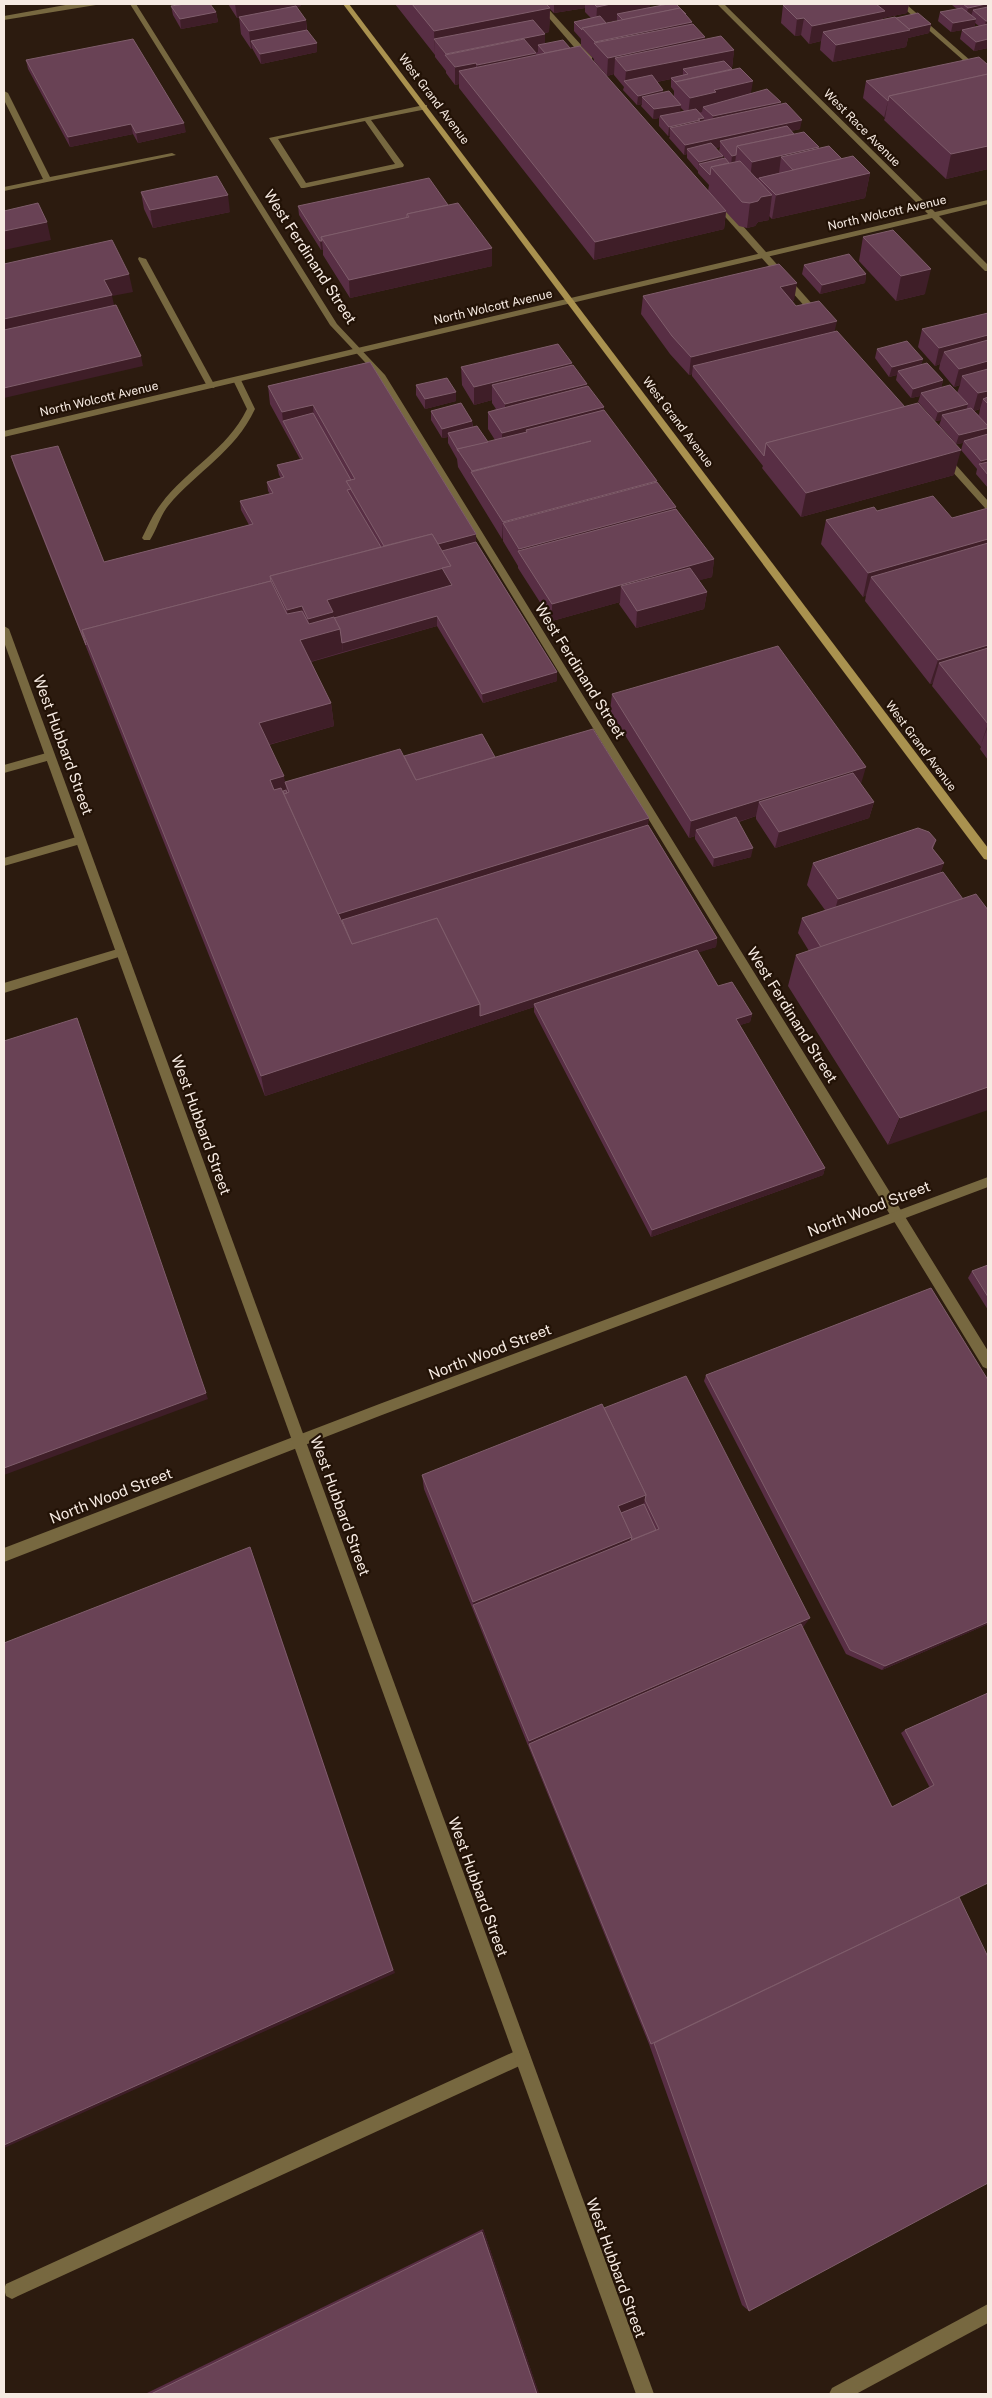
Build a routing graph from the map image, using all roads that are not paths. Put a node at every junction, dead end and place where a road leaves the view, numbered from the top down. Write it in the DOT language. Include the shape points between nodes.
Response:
graph roads {
  1 [pos="99,4"];
  2 [pos="133,4"];
  3 [pos="346,4"];
  4 [pos="540,4"];
  5 [pos="720,4"];
  6 [pos="902,4"];
  7 [pos="4,18"];
  8 [pos="598,70"];
  9 [pos="988,80"];
  10 [pos="4,93"];
  11 [pos="424,107"];
  12 [pos="367,119"];
  13 [pos="172,155"];
  14 [pos="48,180"];
  15 [pos="4,189"];
  16 [pos="709,194"];
  17 [pos="988,202"];
  18 [pos="934,215"];
  19 [pos="764,255"];
  20 [pos="142,259"];
  21 [pos="988,269"];
  22 [pos="571,301"];
  23 [pos="822,320"];
  24 [pos="358,352"];
  25 [pos="237,380"];
  26 [pos="211,386"];
  27 [pos="4,434"];
  28 [pos="942,454"];
  29 [pos="988,506"];
  30 [pos="147,538"];
  31 [pos="4,629"];
  32 [pos="50,756"];
  33 [pos="4,768"];
  34 [pos="80,840"];
  35 [pos="988,856"];
  36 [pos="4,862"];
  37 [pos="121,952"];
  38 [pos="4,988"];
  39 [pos="988,1182"];
  40 [pos="898,1216"];
  41 [pos="988,1363"];
  42 [pos="299,1441"];
  43 [pos="4,1555"];
  44 [pos="522,2056"];
  45 [pos="12,2290"];
  46 [pos="988,2313"];
  47 [pos="645,2394"];
  48 [pos="838,2394"];
  1 -- 7 [label="street" via="80,4"];
  2 -- 24 [label="street, West Ferdinand Street" via="334,326"];
  3 -- 11 [label="main road, West Grand Avenue"];
  4 -- 8 [label="street"];
  5 -- 18 [label="street, West Race Avenue"];
  6 -- 9 [label="street"];
  10 -- 14 [label="street"];
  11 -- 12 [label="street"];
  11 -- 22 [label="main road, West Grand Avenue"];
  12 -- 12 [label="street" via="273,138 304,186 400,165"];
  13 -- 14 [label="street"];
  14 -- 15 [label="street"];
  16 -- 19 [label="street"];
  17 -- 18 [label="street, North Wolcott Avenue"];
  18 -- 19 [label="street, North Wolcott Avenue"];
  18 -- 21 [label="street, West Race Avenue"];
  19 -- 22 [label="street, North Wolcott Avenue"];
  19 -- 23 [label="street"];
  20 -- 26 [label="street"];
  22 -- 24 [label="street, North Wolcott Avenue"];
  22 -- 35 [label="main road, West Grand Avenue"];
  24 -- 25 [label="street, North Wolcott Avenue"];
  24 -- 40 [label="street, West Ferdinand Street" via="381,375"];
  25 -- 26 [label="street, North Wolcott Avenue"];
  25 -- 30 [label="street" via="252,409 246,424 163,506"];
  26 -- 27 [label="street, North Wolcott Avenue"];
  28 -- 29 [label="street"];
  31 -- 32 [label="street, West Hubbard Street"];
  32 -- 33 [label="street"];
  32 -- 34 [label="street, West Hubbard Street"];
  34 -- 36 [label="street"];
  34 -- 37 [label="street, West Hubbard Street"];
  37 -- 38 [label="street"];
  37 -- 42 [label="street, West Hubbard Street"];
  39 -- 40 [label="street, North Wood Street"];
  40 -- 41 [label="street, West Ferdinand Street"];
  40 -- 42 [label="street, North Wood Street"];
  42 -- 43 [label="street, North Wood Street"];
  42 -- 44 [label="street, West Hubbard Street"];
  44 -- 45 [label="street"];
  44 -- 47 [label="street, West Hubbard Street"];
  46 -- 48 [label="street"];
}
